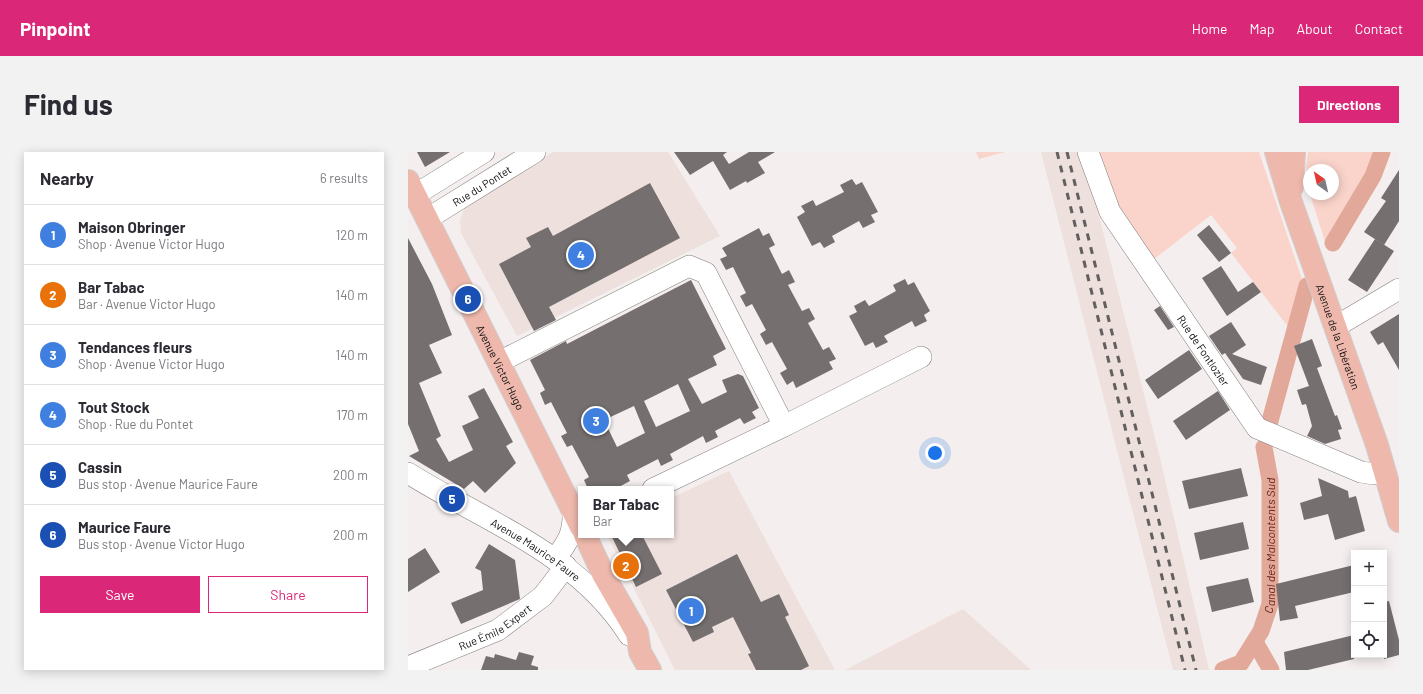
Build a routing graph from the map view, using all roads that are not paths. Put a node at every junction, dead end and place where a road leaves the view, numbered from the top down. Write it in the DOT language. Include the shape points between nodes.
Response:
graph roads {
  1 [pos="484,152"];
  2 [pos="535,152"];
  3 [pos="1088,152"];
  4 [pos="1276,152"];
  5 [pos="1294,152"];
  6 [pos="412,188"];
  7 [pos="1291,202"];
  8 [pos="427,219"];
  9 [pos="1399,290"];
  10 [pos="1335,327"];
  11 [pos="921,357"];
  12 [pos="499,362"];
  13 [pos="784,426"];
  14 [pos="1385,472"];
  15 [pos="408,473"];
  16 [pos="659,486"];
  17 [pos="1398,515"];
  18 [pos="577,519"];
  19 [pos="586,538"];
  20 [pos="560,562"];
  21 [pos="645,661"];
  22 [pos="408,667"];
  1 -- 6 [label="street"];
  2 -- 8 [label="street, Rue du Pontet"];
  3 -- 14 [label="street, Rue de Fontlozier" via="1110,212 1257,428 1361,472"];
  4 -- 7 [label="main road, Avenue de la Libération"];
  5 -- 7 [label="main road"];
  6 -- 8 [label="main road, Avenue Victor Hugo"];
  7 -- 10 [label="main road, Avenue de la Libération"];
  8 -- 12 [label="main road, Avenue Victor Hugo"];
  9 -- 10 [label="street"];
  10 -- 14 [label="main road, Avenue de la Libération"];
  11 -- 13 [label="street"];
  12 -- 13 [label="street" via="688,266 706,273"];
  12 -- 18 [label="main road, Avenue Victor Hugo"];
  13 -- 16 [label="street"];
  14 -- 17 [label="main road, Avenue de la Libération"];
  15 -- 20 [label="street, Avenue Maurice Faure"];
  18 -- 20 [label="street, Avenue Victor Hugo"];
  19 -- 21 [label="main road" via="636,633"];
  20 -- 21 [label="street, Avenue Maurice Faure" via="582,580 614,614"];
  20 -- 22 [label="street, Rue Émile Expert" via="543,596 498,630"];
}
